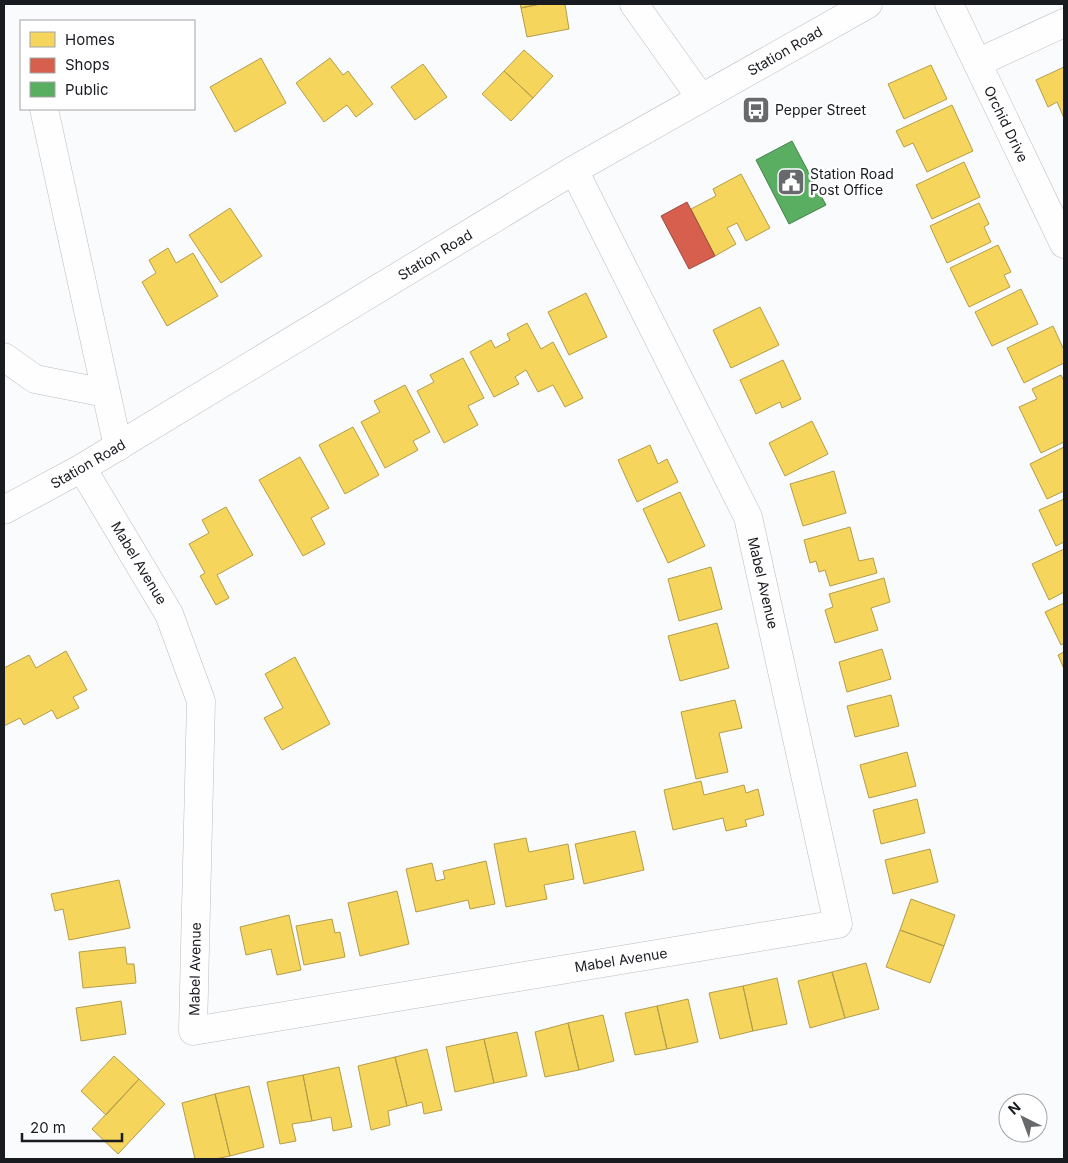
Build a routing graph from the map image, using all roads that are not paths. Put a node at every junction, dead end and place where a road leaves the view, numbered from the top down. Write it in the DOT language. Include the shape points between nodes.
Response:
graph roads {
  1 [pos="634,4"];
  2 [pos="868,4"];
  3 [pos="949,4"];
  4 [pos="1064,23"];
  5 [pos="977,63"];
  6 [pos="702,98"];
  7 [pos="44,110"];
  8 [pos="574,170"];
  9 [pos="1064,244"];
  10 [pos="4,357"];
  11 [pos="106,393"];
  12 [pos="118,447"];
  13 [pos="82,468"];
  14 [pos="4,510"];
  1 -- 6 [label="street"];
  2 -- 6 [label="street, Station Road"];
  3 -- 5 [label="street, Orchid Drive"];
  4 -- 5 [label="street"];
  5 -- 9 [label="street, Orchid Drive"];
  6 -- 8 [label="street, Station Road"];
  7 -- 11 [label="street"];
  8 -- 12 [label="street, Station Road"];
  8 -- 13 [label="street, Mabel Avenue" via="748,517 838,924 193,1031 201,700 169,614"];
  10 -- 11 [label="street" via="35,379"];
  11 -- 12 [label="street"];
  12 -- 13 [label="street, Station Road"];
  13 -- 14 [label="street, Station Road"];
}
